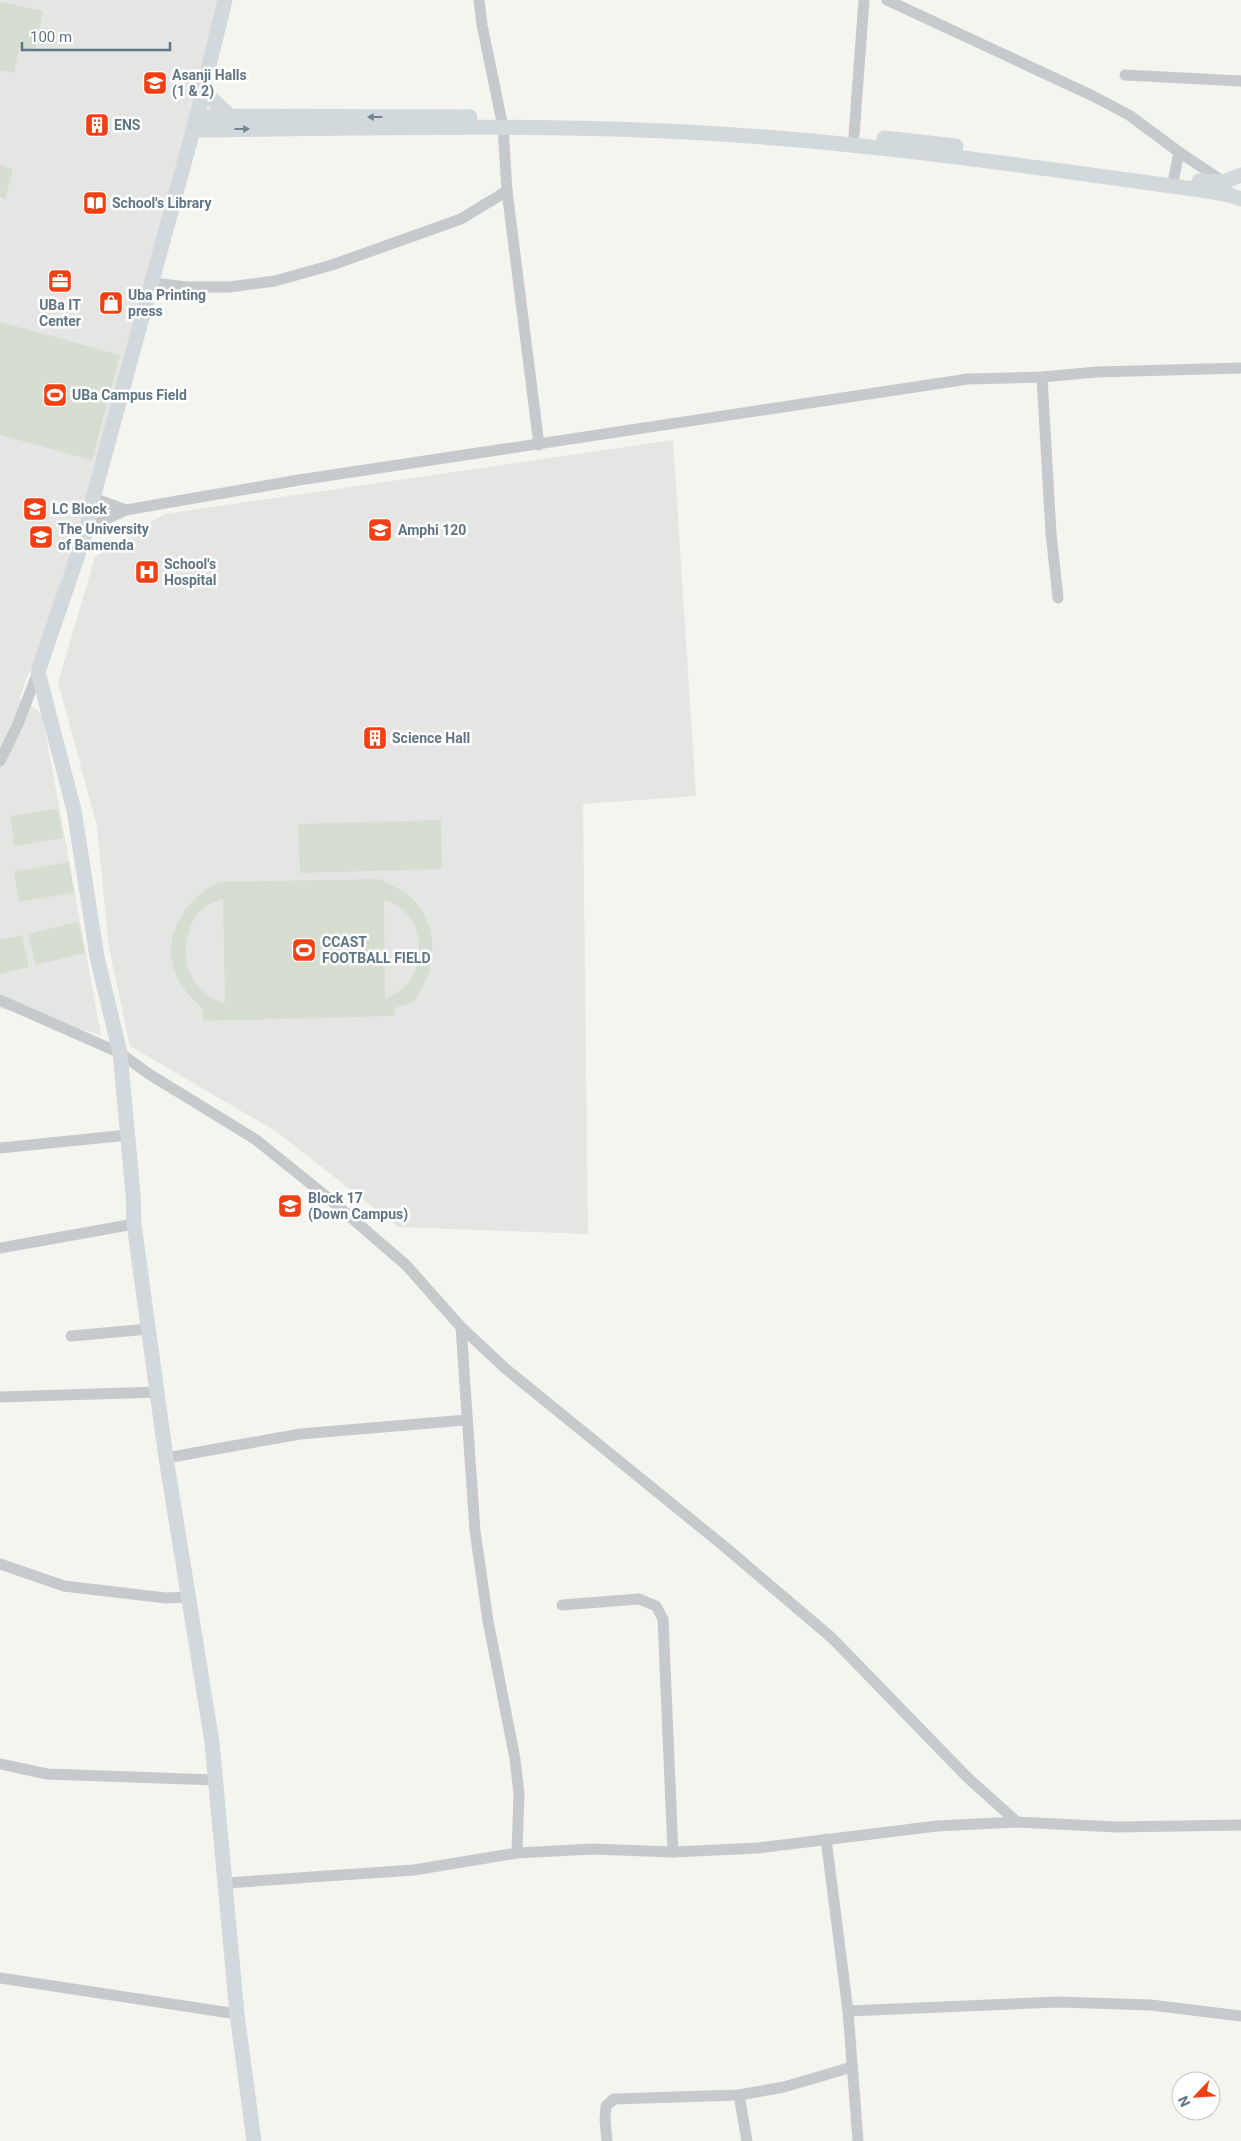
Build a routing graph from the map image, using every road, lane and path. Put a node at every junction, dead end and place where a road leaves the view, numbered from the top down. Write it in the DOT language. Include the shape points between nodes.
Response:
graph roads {
  1 [pos="225,0"];
  2 [pos="479,0"];
  3 [pos="864,0"];
  4 [pos="887,0"];
  5 [pos="1125,75"];
  6 [pos="1241,81"];
  7 [pos="203,91"];
  8 [pos="230,116"];
  9 [pos="502,122"];
  10 [pos="195,123"];
  11 [pos="854,135"];
  12 [pos="1179,152"];
  13 [pos="1241,175"];
  14 [pos="1174,177"];
  15 [pos="1224,182"];
  16 [pos="507,191"];
  17 [pos="1241,200"];
  18 [pos="152,283"];
  19 [pos="1241,368"];
  20 [pos="1042,377"];
  21 [pos="539,445"];
  22 [pos="93,498"];
  23 [pos="126,510"];
  24 [pos="87,528"];
  25 [pos="1058,598"];
  26 [pos="38,672"];
  27 [pos="0,761"];
  28 [pos="0,1000"];
  29 [pos="120,1053"];
  30 [pos="128,1135"];
  31 [pos="0,1148"];
  32 [pos="134,1224"];
  33 [pos="0,1248"];
  34 [pos="461,1327"];
  35 [pos="149,1329"];
  36 [pos="71,1336"];
  37 [pos="158,1392"];
  38 [pos="0,1397"];
  39 [pos="466,1420"];
  40 [pos="166,1458"];
  41 [pos="0,1564"];
  42 [pos="187,1597"];
  43 [pos="562,1604"];
  44 [pos="0,1764"];
  45 [pos="216,1780"];
  46 [pos="1017,1822"];
  47 [pos="1241,1825"];
  48 [pos="826,1840"];
  49 [pos="518,1852"];
  50 [pos="672,1852"];
  51 [pos="226,1884"];
  52 [pos="0,1978"];
  53 [pos="848,2010"];
  54 [pos="237,2014"];
  55 [pos="1241,2016"];
  56 [pos="852,2067"];
  57 [pos="739,2095"];
  58 [pos="254,2141"];
  59 [pos="607,2141"];
  60 [pos="747,2141"];
  61 [pos="858,2141"];
  1 -- 7 [label="street"];
  2 -- 9 [label="street"];
  3 -- 11 [label="street"];
  4 -- 12 [label="street" via="1093,96 1129,115"];
  5 -- 6 [label="street"];
  7 -- 8 [label="street"];
  7 -- 10 [label="street"];
  9 -- 8 [label="street, one-way"];
  8 -- 10 [label="street"];
  10 -- 9 [label="street, one-way"];
  9 -- 11 [label="street" via="720,124"];
  9 -- 16 [label="street"];
  9 -- 17 [label="street" via="720,134 895,149 1208,191"];
  10 -- 18 [label="street"];
  11 -- 14 [label="street" via="914,140"];
  12 -- 14 [label="street"];
  12 -- 15 [label="street"];
  13 -- 15 [label="street"];
  14 -- 15 [label="street"];
  16 -- 18 [label="street" via="461,219 332,265 275,281 229,287"];
  16 -- 21 [label="street"];
  18 -- 22 [label="street"];
  19 -- 20 [label="street" via="1097,372"];
  20 -- 21 [label="street" via="968,379"];
  20 -- 25 [label="street" via="1049,514"];
  21 -- 23 [label="street" via="300,480"];
  22 -- 23 [label="street"];
  22 -- 24 [label="street"];
  23 -- 24 [label="street"];
  24 -- 26 [label="street"];
  26 -- 27 [label="street" via="22,717"];
  26 -- 29 [label="street" via="74,810 97,958"];
  28 -- 29 [label="street"];
  29 -- 30 [label="street"];
  29 -- 34 [label="street" via="255,1139 406,1265"];
  30 -- 31 [label="street"];
  30 -- 32 [label="street"];
  32 -- 33 [label="street"];
  32 -- 35 [label="street"];
  34 -- 39 [label="street"];
  34 -- 46 [label="street" via="506,1369 832,1638 968,1778"];
  35 -- 36 [label="street"];
  35 -- 37 [label="street"];
  37 -- 38 [label="street"];
  37 -- 40 [label="street"];
  39 -- 40 [label="street" via="300,1434"];
  39 -- 49 [label="street" via="475,1531 520,1794"];
  40 -- 42 [label="street"];
  41 -- 42 [label="street" via="64,1586 166,1598"];
  42 -- 45 [label="street"];
  43 -- 50 [label="street" via="639,1598 656,1606 663,1619"];
  44 -- 45 [label="street" via="47,1774"];
  45 -- 51 [label="street"];
  46 -- 47 [label="street" via="1116,1827"];
  46 -- 48 [label="street" via="937,1826"];
  48 -- 50 [label="street" via="758,1848"];
  48 -- 53 [label="street"];
  49 -- 50 [label="street" via="592,1849"];
  49 -- 51 [label="street" via="414,1870"];
  51 -- 54 [label="street"];
  52 -- 54 [label="street"];
  53 -- 55 [label="street" via="1058,2002 1151,2005"];
  53 -- 56 [label="street"];
  54 -- 58 [label="street"];
  56 -- 57 [label="street" via="784,2087"];
  56 -- 61 [label="street"];
  57 -- 59 [label="street" via="614,2099 606,2106"];
  57 -- 60 [label="street"];
}
